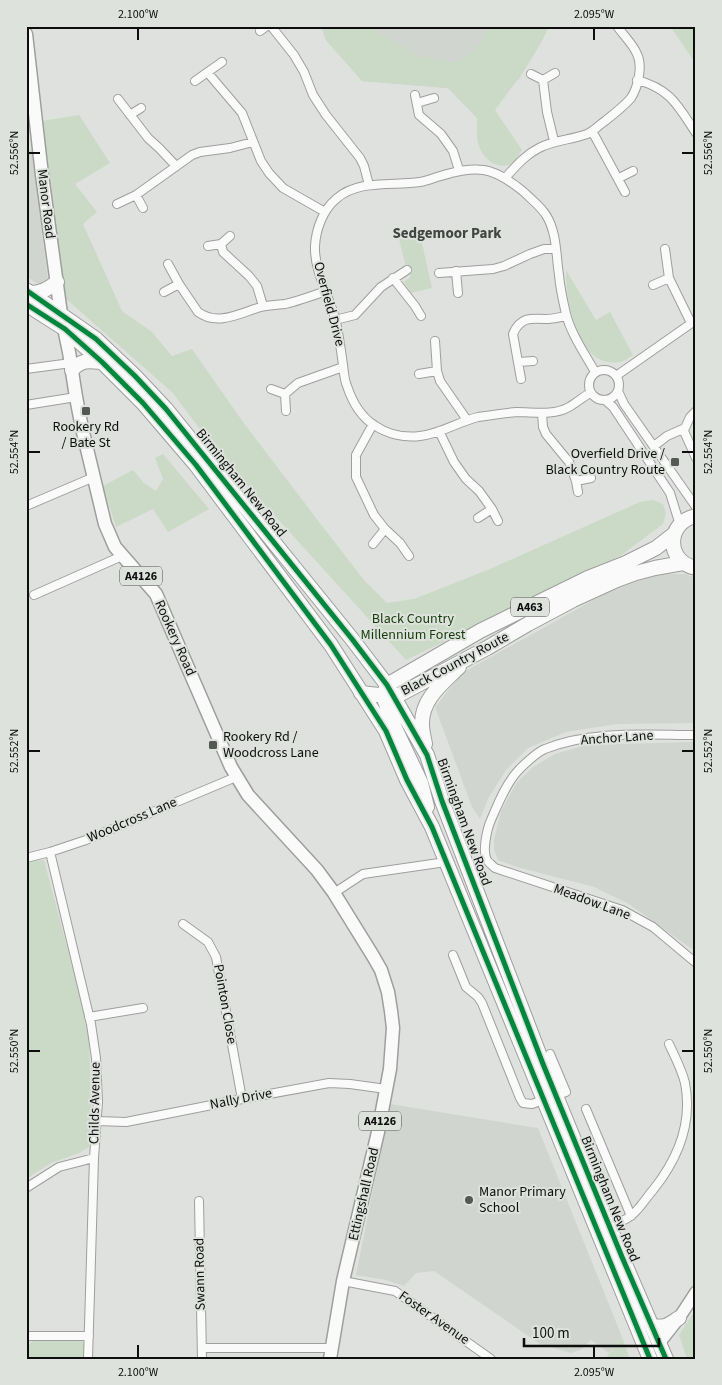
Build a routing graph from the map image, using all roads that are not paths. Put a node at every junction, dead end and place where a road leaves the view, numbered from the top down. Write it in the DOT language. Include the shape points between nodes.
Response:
graph roads {
  1 [pos="271,26"];
  2 [pos="616,26"];
  3 [pos="26,34"];
  4 [pos="222,62"];
  5 [pos="208,72"];
  6 [pos="555,73"];
  7 [pos="531,74"];
  8 [pos="543,80"];
  9 [pos="637,80"];
  10 [pos="194,81"];
  11 [pos="434,98"];
  12 [pos="118,99"];
  13 [pos="141,108"];
  14 [pos="130,115"];
  15 [pos="592,131"];
  16 [pos="696,133"];
  17 [pos="253,142"];
  18 [pos="554,142"];
  19 [pos="176,166"];
  20 [pos="459,170"];
  21 [pos="633,171"];
  22 [pos="506,178"];
  23 [pos="619,178"];
  24 [pos="369,185"];
  25 [pos="625,192"];
  26 [pos="136,195"];
  27 [pos="117,204"];
  28 [pos="143,208"];
  29 [pos="325,212"];
  30 [pos="230,236"];
  31 [pos="221,244"];
  32 [pos="208,246"];
  33 [pos="556,249"];
  34 [pos="665,249"];
  35 [pos="168,264"];
  36 [pos="407,270"];
  37 [pos="456,271"];
  38 [pos="439,273"];
  39 [pos="393,278"];
  40 [pos="669,278"];
  41 [pos="57,282"];
  42 [pos="179,284"];
  43 [pos="653,285"];
  44 [pos="164,292"];
  45 [pos="326,292"];
  46 [pos="458,292"];
  47 [pos="27,295"];
  48 [pos="263,306"];
  49 [pos="61,314"];
  50 [pos="420,316"];
  51 [pos="566,316"];
  52 [pos="335,320"];
  53 [pos="693,322"];
  54 [pos="65,329"];
  55 [pos="435,340"];
  56 [pos="533,361"];
  57 [pos="102,362"];
  58 [pos="519,362"];
  59 [pos="72,366"];
  60 [pos="344,367"];
  61 [pos="26,370"];
  62 [pos="436,371"];
  63 [pos="595,372"];
  64 [pos="419,374"];
  65 [pos="616,376"];
  66 [pos="521,379"];
  67 [pos="272,389"];
  68 [pos="618,391"];
  69 [pos="590,392"];
  70 [pos="285,394"];
  71 [pos="76,397"];
  72 [pos="605,400"];
  73 [pos="26,405"];
  74 [pos="286,411"];
  75 [pos="696,411"];
  76 [pos="542,413"];
  77 [pos="467,420"];
  78 [pos="373,424"];
  79 [pos="683,430"];
  80 [pos="439,431"];
  81 [pos="654,446"];
  82 [pos="696,458"];
  83 [pos="94,477"];
  84 [pos="591,478"];
  85 [pos="576,481"];
  86 [pos="578,492"];
  87 [pos="26,506"];
  88 [pos="696,507"];
  89 [pos="492,509"];
  90 [pos="696,516"];
  91 [pos="478,518"];
  92 [pos="498,522"];
  93 [pos="385,529"];
  94 [pos="677,529"];
  95 [pos="373,544"];
  96 [pos="122,556"];
  97 [pos="409,556"];
  98 [pos="690,566"];
  99 [pos="34,595"];
  100 [pos="469,658"];
  101 [pos="388,692"];
  102 [pos="361,693"];
  103 [pos="696,735"];
  104 [pos="427,755"];
  105 [pos="236,777"];
  106 [pos="432,827"];
  107 [pos="50,852"];
  108 [pos="485,853"];
  109 [pos="26,858"];
  110 [pos="446,862"];
  111 [pos="334,893"];
  112 [pos="183,924"];
  113 [pos="453,955"];
  114 [pos="696,963"];
  115 [pos="143,1008"];
  116 [pos="90,1018"];
  117 [pos="669,1044"];
  118 [pos="550,1054"];
  119 [pos="386,1088"];
  120 [pos="550,1098"];
  121 [pos="242,1099"];
  122 [pos="586,1109"];
  123 [pos="97,1121"];
  124 [pos="94,1158"];
  125 [pos="26,1188"];
  126 [pos="199,1201"];
  127 [pos="631,1216"];
  128 [pos="610,1227"];
  129 [pos="344,1281"];
  130 [pos="696,1292"];
  131 [pos="679,1318"];
  132 [pos="652,1326"];
  133 [pos="89,1336"];
  134 [pos="26,1337"];
  135 [pos="660,1342"];
  136 [pos="202,1348"];
  137 [pos="331,1353"];
  138 [pos="649,1358"];
  139 [pos="88,1359"];
  140 [pos="202,1359"];
  141 [pos="490,1359"];
  142 [pos="666,1359"];
  1 -- 24 [label="street" via="304,72 326,115 360,158"];
  2 -- 9 [label="street" via="638,55"];
  3 -- 41 [label="main road, Manor Road / A4126"];
  4 -- 5 [label="street"];
  5 -- 10 [label="street"];
  5 -- 17 [label="street" via="242,113"];
  6 -- 8 [label="street"];
  7 -- 8 [label="street"];
  8 -- 18 [label="street"];
  9 -- 15 [label="street" via="630,98"];
  9 -- 16 [label="street" via="658,87 669,95"];
  11 -- 20 [label="street" via="416,99 419,115 441,134 453,151"];
  12 -- 14 [label="street"];
  13 -- 14 [label="street"];
  14 -- 19 [label="street"];
  15 -- 18 [label="street"];
  15 -- 23 [label="street"];
  17 -- 19 [label="street" via="200,152"];
  17 -- 29 [label="street" via="261,161 275,180 290,193"];
  18 -- 22 [label="street" via="523,158"];
  19 -- 26 [label="street"];
  20 -- 22 [label="street, Overfield Drive" via="482,170"];
  20 -- 24 [label="street, Overfield Drive" via="422,182"];
  21 -- 23 [label="street"];
  22 -- 33 [label="street, Overfield Drive" via="546,215"];
  23 -- 25 [label="street"];
  24 -- 29 [label="street, Overfield Drive" via="341,194"];
  26 -- 27 [label="street"];
  26 -- 28 [label="street"];
  29 -- 45 [label="street, Overfield Drive" via="315,245"];
  30 -- 31 [label="street"];
  31 -- 32 [label="street"];
  31 -- 48 [label="street" via="223,252 257,286"];
  33 -- 37 [label="street" via="544,249 493,270"];
  33 -- 51 [label="street, Overfield Drive"];
  34 -- 40 [label="street"];
  35 -- 42 [label="street"];
  36 -- 39 [label="street"];
  37 -- 38 [label="street"];
  37 -- 46 [label="street"];
  39 -- 50 [label="street"];
  39 -- 52 [label="street" via="355,315"];
  40 -- 43 [label="street"];
  40 -- 53 [label="street"];
  41 -- 47 [label="highway" via="50,288"];
  41 -- 49 [label="main road, Manor Road / A4126"];
  42 -- 44 [label="street"];
  42 -- 48 [label="street" via="198,312 207,316 232,317"];
  45 -- 48 [label="street" via="286,304"];
  45 -- 52 [label="street, Overfield Drive"];
  47 -- 49 [label="highway, Birmingham New Road"];
  47 -- 54 [label="highway, Birmingham New Road"];
  49 -- 54 [label="main road, A4126"];
  49 -- 101 [label="highway, Birmingham New Road" via="96,339 166,409 315,592"];
  51 -- 58 [label="street" via="520,323 513,334"];
  51 -- 63 [label="street, Overfield Drive"];
  52 -- 60 [label="street, Overfield Drive"];
  53 -- 65 [label="street"];
  54 -- 57 [label="highway, Birmingham New Road"];
  54 -- 59 [label="main road, Rookery Road / A4126"];
  55 -- 62 [label="street"];
  56 -- 58 [label="street"];
  57 -- 59 [label="highway" via="86,361"];
  57 -- 102 [label="highway, Birmingham New Road" via="143,403 196,465 331,645"];
  58 -- 66 [label="street"];
  59 -- 61 [label="street"];
  59 -- 71 [label="main road, Rookery Road / A4126"];
  60 -- 70 [label="street" via="298,383"];
  60 -- 78 [label="street, Overfield Drive" via="353,401"];
  62 -- 64 [label="street"];
  62 -- 77 [label="street" via="440,382"];
  63 -- 65 [label="street" via="608,370"];
  63 -- 69 [label="street" via="588,382"];
  65 -- 68 [label="street"];
  67 -- 70 [label="street"];
  68 -- 72 [label="street"];
  68 -- 81 [label="street"];
  69 -- 72 [label="street"];
  69 -- 76 [label="street, Overfield Drive" via="568,408"];
  70 -- 74 [label="street"];
  71 -- 73 [label="street"];
  71 -- 83 [label="main road, Rookery Road / A4126"];
  72 -- 94 [label="street" via="613,407 670,493"];
  75 -- 79 [label="street"];
  76 -- 77 [label="street, Overfield Drive" via="507,413"];
  76 -- 85 [label="street" via="546,434 569,462"];
  77 -- 80 [label="street, Overfield Drive"];
  78 -- 80 [label="street, Overfield Drive" via="398,435 420,436"];
  78 -- 93 [label="street" via="356,455 356,478 374,515"];
  79 -- 81 [label="street"];
  79 -- 82 [label="street"];
  80 -- 89 [label="street" via="454,462"];
  81 -- 88 [label="street"];
  83 -- 87 [label="street"];
  83 -- 96 [label="main road, Rookery Road / A4126" via="109,536"];
  84 -- 85 [label="street"];
  85 -- 86 [label="street"];
  89 -- 91 [label="street"];
  89 -- 92 [label="street"];
  90 -- 94 [label="highway, Black Country Route" via="687,519"];
  93 -- 95 [label="street"];
  93 -- 97 [label="street"];
  94 -- 98 [label="highway, Black Country Route" via="676,556"];
  94 -- 101 [label="highway, Black Country Route / A463" via="656,548 480,631"];
  96 -- 99 [label="street"];
  96 -- 105 [label="main road, Rookery Road / A4126" via="156,594"];
  98 -- 100 [label="highway, Black Country Route / A463" via="654,568 618,580 551,612"];
  100 -- 101 [label="highway, Black Country Route / A463" via="415,685"];
  100 -- 104 [label="highway, A463" via="432,694 425,707 422,724"];
  101 -- 102 [label="highway, Black Country Route"];
  101 -- 104 [label="highway, Birmingham New Road"];
  101 -- 106 [label="highway" via="395,728 421,782"];
  102 -- 106 [label="highway, Birmingham New Road" via="386,731"];
  103 -- 108 [label="street, Anchor Lane" via="586,738 543,750 516,772 500,798 489,825"];
  104 -- 120 [label="highway, Birmingham New Road"];
  105 -- 107 [label="street, Woodcross Lane"];
  105 -- 111 [label="main road, Rookery Road / A4126" via="253,801"];
  106 -- 110 [label="highway, Birmingham New Road"];
  107 -- 109 [label="street, Woodcross Lane"];
  107 -- 116 [label="street, Childs Avenue"];
  108 -- 114 [label="street, Meadow Lane" via="487,861 495,868 622,910 653,927"];
  110 -- 111 [label="street" via="363,874"];
  110 -- 120 [label="highway, Birmingham New Road"];
  111 -- 119 [label="main road, Ettingshall Road / A4126" via="381,970 388,992 393,1028"];
  112 -- 121 [label="street, Pointon Close" via="208,942 216,957"];
  113 -- 120 [label="street" via="466,987 482,1003 520,1098 527,1104"];
  115 -- 116 [label="street"];
  116 -- 123 [label="street, Childs Avenue" via="96,1058"];
  117 -- 127 [label="street" via="685,1082 687,1096 682,1142 665,1175"];
  118 -- 120 [label="street" via="566,1092"];
  119 -- 121 [label="street, Nally Drive" via="329,1083"];
  119 -- 129 [label="main road, Ettingshall Road / A4126"];
  120 -- 128 [label="highway, Birmingham New Road"];
  120 -- 138 [label="highway, Birmingham New Road"];
  121 -- 123 [label="street, Nally Drive" via="126,1122"];
  122 -- 127 [label="street"];
  123 -- 124 [label="street, Childs Avenue"];
  124 -- 125 [label="street" via="59,1167"];
  124 -- 133 [label="street, Childs Avenue"];
  126 -- 136 [label="street, Swann Road"];
  127 -- 128 [label="street"];
  128 -- 132 [label="highway, Birmingham New Road"];
  129 -- 137 [label="main road, Ettingshall Road / A4126"];
  129 -- 141 [label="street, Foster Avenue" via="395,1291"];
  130 -- 131 [label="street"];
  131 -- 132 [label="highway" via="665,1327"];
  131 -- 135 [label="street"];
  132 -- 135 [label="highway, Birmingham New Road"];
  133 -- 134 [label="street"];
  133 -- 139 [label="street, Childs Avenue"];
  135 -- 138 [label="main road"];
  135 -- 142 [label="highway, Birmingham New Road"];
  136 -- 137 [label="street"];
  136 -- 140 [label="street, Swann Road"];
}
